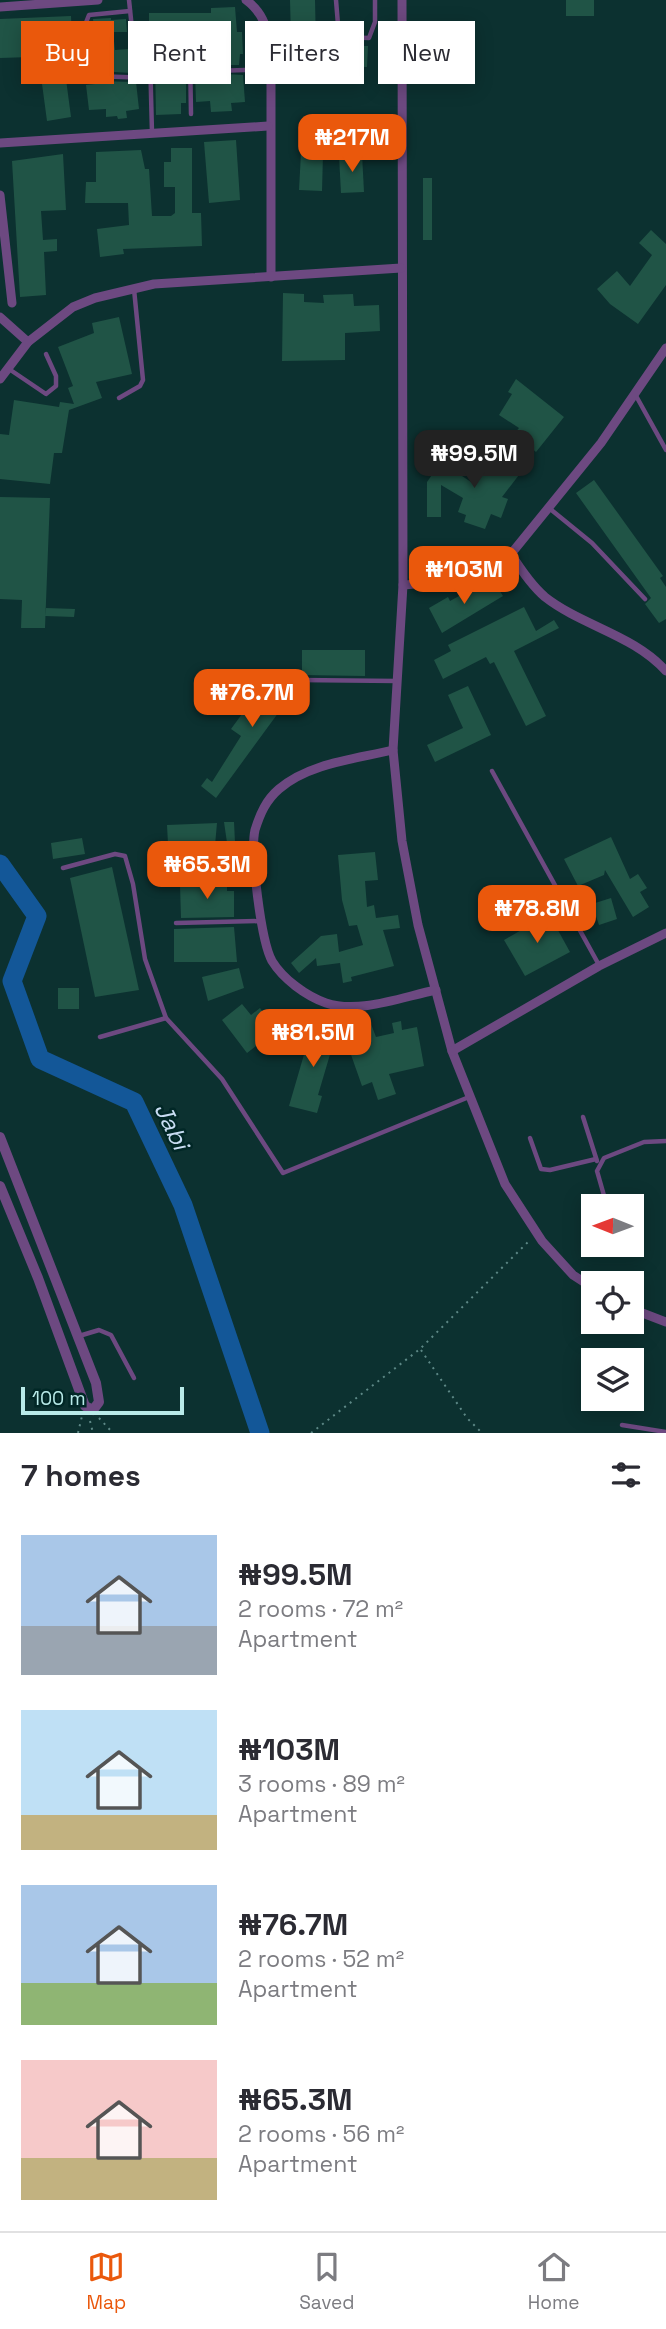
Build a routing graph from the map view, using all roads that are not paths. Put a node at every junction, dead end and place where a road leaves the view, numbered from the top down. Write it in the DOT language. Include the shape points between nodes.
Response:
graph roads {
  1 [pos="98,0"];
  2 [pos="130,0"];
  3 [pos="246,0"];
  4 [pos="336,0"];
  5 [pos="375,0"];
  6 [pos="402,0"];
  7 [pos="0,7"];
  8 [pos="130,11"];
  9 [pos="131,21"];
  10 [pos="231,70"];
  11 [pos="245,70"];
  12 [pos="128,77"];
  13 [pos="151,84"];
  14 [pos="190,84"];
  15 [pos="191,114"];
  16 [pos="268,126"];
  17 [pos="152,134"];
  18 [pos="0,143"];
  19 [pos="0,195"];
  20 [pos="401,268"];
  21 [pos="271,277"];
  22 [pos="134,288"];
  23 [pos="12,303"];
  24 [pos="0,317"];
  25 [pos="28,342"];
  26 [pos="666,348"];
  27 [pos="46,354"];
  28 [pos="8,369"];
  29 [pos="0,379"];
  30 [pos="635,393"];
  31 [pos="119,398"];
  32 [pos="666,450"];
  33 [pos="549,507"];
  34 [pos="511,554"];
  35 [pos="403,585"];
  36 [pos="645,599"];
  37 [pos="666,671"];
  38 [pos="299,680"];
  39 [pos="398,681"];
  40 [pos="393,750"];
  41 [pos="492,771"];
  42 [pos="63,867"];
  43 [pos="262,921"];
  44 [pos="176,923"];
  45 [pos="666,933"];
  46 [pos="599,966"];
  47 [pos="436,990"];
  48 [pos="166,1018"];
  49 [pos="100,1037"];
  50 [pos="452,1051"];
  51 [pos="470,1096"];
  52 [pos="583,1117"];
  53 [pos="0,1136"];
  54 [pos="530,1138"];
  55 [pos="666,1141"];
  56 [pos="597,1162"];
  57 [pos="0,1186"];
  58 [pos="604,1194"];
  59 [pos="581,1280"];
  60 [pos="644,1314"];
  61 [pos="666,1322"];
  62 [pos="79,1337"];
  63 [pos="134,1378"];
  64 [pos="622,1425"];
  65 [pos="666,1432"];
  1 -- 7 [label="street"];
  2 -- 8 [label="lane"];
  3 -- 16 [label="street" via="258,9 271,46"];
  4 -- 5 [label="lane" via="336,30 339,37 346,38 369,38 373,33"];
  6 -- 20 [label="street"];
  8 -- 9 [label="lane"];
  8 -- 12 [label="lane" via="89,15 85,26 93,76"];
  10 -- 11 [label="lane"];
  13 -- 17 [label="lane"];
  14 -- 15 [label="lane"];
  16 -- 17 [label="street"];
  16 -- 21 [label="street"];
  17 -- 18 [label="street"];
  19 -- 23 [label="street"];
  20 -- 21 [label="street"];
  20 -- 35 [label="street"];
  21 -- 22 [label="street"];
  22 -- 25 [label="street" via="73,307"];
  22 -- 31 [label="lane" via="143,380"];
  24 -- 25 [label="street"];
  25 -- 28 [label="street"];
  26 -- 30 [label="street"];
  27 -- 28 [label="lane" via="57,381 46,394"];
  28 -- 29 [label="street"];
  30 -- 32 [label="lane"];
  30 -- 33 [label="street"];
  33 -- 34 [label="street"];
  33 -- 36 [label="lane" via="592,543"];
  34 -- 35 [label="street" via="470,577"];
  34 -- 37 [label="street" via="547,598 639,648"];
  35 -- 39 [label="street"];
  38 -- 39 [label="lane"];
  39 -- 40 [label="street"];
  40 -- 43 [label="street" via="308,771 265,804 254,832"];
  40 -- 47 [label="street" via="402,841"];
  41 -- 46 [label="lane"];
  42 -- 48 [label="lane" via="115,853 125,856 145,959"];
  43 -- 44 [label="lane"];
  43 -- 47 [label="street" via="271,960 285,978 326,1003 351,1007"];
  45 -- 46 [label="street"];
  46 -- 50 [label="street"];
  47 -- 50 [label="street"];
  48 -- 49 [label="lane"];
  48 -- 51 [label="lane" via="222,1079 284,1173"];
  50 -- 51 [label="street"];
  51 -- 59 [label="street" via="505,1184 537,1233"];
  52 -- 56 [label="lane"];
  53 -- 62 [label="street"];
  54 -- 56 [label="lane" via="541,1169"];
  55 -- 56 [label="lane" via="643,1142"];
  56 -- 58 [label="lane"];
  57 -- 62 [label="street" via="85,1406 93,1410 99,1402 96,1383"];
  60 -- 61 [label="street"];
  62 -- 63 [label="lane" via="99,1330 111,1335"];
  64 -- 65 [label="lane"];
}
